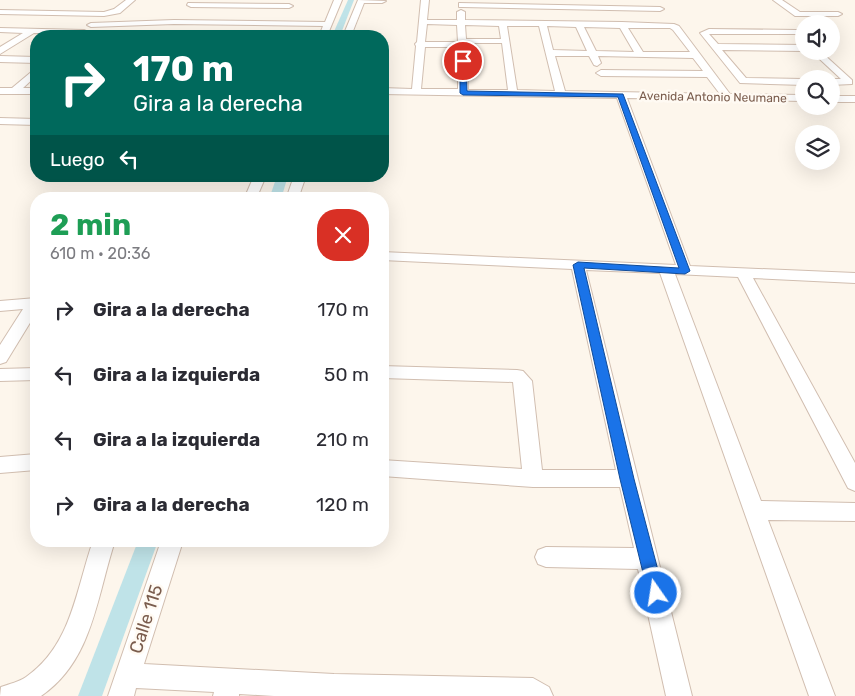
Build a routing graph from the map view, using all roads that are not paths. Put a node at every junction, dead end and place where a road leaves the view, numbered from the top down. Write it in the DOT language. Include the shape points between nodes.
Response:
graph roads {
  1 [pos="131,0"];
  2 [pos="338,0"];
  3 [pos="362,0"];
  4 [pos="425,0"];
  5 [pos="584,0"];
  6 [pos="777,0"];
  7 [pos="193,3"];
  8 [pos="243,3"];
  9 [pos="290,3"];
  10 [pos="382,3"];
  11 [pos="462,3"];
  12 [pos="508,3"];
  13 [pos="21,4"];
  14 [pos="547,4"];
  15 [pos="587,8"];
  16 [pos="660,9"];
  17 [pos="4,12"];
  18 [pos="104,14"];
  19 [pos="838,14"];
  20 [pos="0,18"];
  21 [pos="170,22"];
  22 [pos="422,22"];
  23 [pos="461,23"];
  24 [pos="503,23"];
  25 [pos="513,23"];
  26 [pos="328,24"];
  27 [pos="542,24"];
  28 [pos="579,24"];
  29 [pos="594,24"];
  30 [pos="622,24"];
  31 [pos="91,25"];
  32 [pos="277,26"];
  33 [pos="160,29"];
  34 [pos="0,30"];
  35 [pos="85,30"];
  36 [pos="325,30"];
  37 [pos="350,30"];
  38 [pos="30,31"];
  39 [pos="794,31"];
  40 [pos="30,32"];
  41 [pos="505,41"];
  42 [pos="463,43"];
  43 [pos="419,44"];
  44 [pos="716,47"];
  45 [pos="795,48"];
  46 [pos="0,51"];
  47 [pos="550,53"];
  48 [pos="593,54"];
  49 [pos="640,54"];
  50 [pos="695,55"];
  51 [pos="0,59"];
  52 [pos="30,60"];
  53 [pos="825,60"];
  54 [pos="835,70"];
  55 [pos="709,74"];
  56 [pos="840,74"];
  57 [pos="30,76"];
  58 [pos="840,82"];
  59 [pos="795,83"];
  60 [pos="0,84"];
  61 [pos="30,86"];
  62 [pos="608,87"];
  63 [pos="17,88"];
  64 [pos="0,91"];
  65 [pos="30,91"];
  66 [pos="389,91"];
  67 [pos="416,92"];
  68 [pos="463,93"];
  69 [pos="513,94"];
  70 [pos="561,94"];
  71 [pos="727,97"];
  72 [pos="795,98"];
  73 [pos="840,99"];
  74 [pos="855,99"];
  75 [pos="0,121"];
  76 [pos="30,122"];
  77 [pos="389,256"];
  78 [pos="578,265"];
  79 [pos="675,271"];
  80 [pos="744,274"];
  81 [pos="855,278"];
  82 [pos="30,304"];
  83 [pos="0,306"];
  84 [pos="30,312"];
  85 [pos="0,358"];
  86 [pos="389,372"];
  87 [pos="30,374"];
  88 [pos="0,375"];
  89 [pos="30,463"];
  90 [pos="0,466"];
  91 [pos="389,468"];
  92 [pos="533,478"];
  93 [pos="627,479"];
  94 [pos="855,482"];
  95 [pos="753,510"];
  96 [pos="855,512"];
  97 [pos="102,547"];
  98 [pos="170,547"];
  99 [pos="546,557"];
  100 [pos="648,559"];
  101 [pos="124,685"];
  102 [pos="228,688"];
  103 [pos="334,692"];
  104 [pos="440,693"];
  105 [pos="10,696"];
  106 [pos="540,696"];
  107 [pos="680,696"];
  108 [pos="822,696"];
  1 -- 18 [label="street" via="117,11"];
  2 -- 26 [label="street"];
  3 -- 10 [label="street"];
  3 -- 37 [label="street"];
  4 -- 22 [label="street"];
  5 -- 15 [label="street"];
  6 -- 19 [label="street" via="798,14"];
  7 -- 8 [label="street"];
  7 -- 21 [label="street"];
  8 -- 9 [label="street"];
  9 -- 32 [label="street"];
  11 -- 12 [label="street"];
  11 -- 23 [label="street"];
  12 -- 14 [label="street"];
  12 -- 25 [label="street"];
  13 -- 17 [label="street"];
  14 -- 15 [label="street"];
  15 -- 16 [label="street"];
  15 -- 29 [label="street"];
  17 -- 18 [label="street"];
  17 -- 20 [label="street"];
  18 -- 31 [label="street"];
  21 -- 31 [label="street"];
  21 -- 32 [label="street"];
  21 -- 33 [label="street"];
  22 -- 23 [label="street"];
  22 -- 43 [label="street"];
  23 -- 24 [label="street"];
  23 -- 42 [label="street"];
  24 -- 25 [label="street"];
  24 -- 41 [label="street"];
  25 -- 27 [label="street"];
  26 -- 32 [label="street"];
  26 -- 36 [label="street"];
  27 -- 28 [label="street"];
  27 -- 47 [label="street"];
  28 -- 29 [label="street"];
  28 -- 48 [label="street"];
  29 -- 30 [label="street"];
  30 -- 49 [label="street"];
  30 -- 50 [label="street" via="676,28"];
  31 -- 35 [label="street"];
  34 -- 38 [label="street"];
  39 -- 44 [label="street" via="704,33"];
  40 -- 46 [label="street"];
  41 -- 42 [label="street"];
  41 -- 69 [label="street"];
  42 -- 43 [label="street"];
  42 -- 68 [label="street"];
  43 -- 67 [label="street"];
  44 -- 45 [label="street"];
  44 -- 59 [label="street" via="743,81"];
  47 -- 48 [label="street"];
  47 -- 70 [label="street"];
  48 -- 49 [label="street"];
  48 -- 62 [label="street"];
  49 -- 50 [label="street"];
  50 -- 55 [label="street"];
  51 -- 52 [label="street"];
  53 -- 54 [label="street"];
  55 -- 62 [label="street"];
  55 -- 71 [label="street"];
  56 -- 58 [label="street" via="848,82"];
  57 -- 63 [label="street"];
  60 -- 63 [label="street"];
  61 -- 63 [label="street"];
  62 -- 70 [label="street, Avenida Antonio Neumane"];
  62 -- 71 [label="street, Avenida Antonio Neumane"];
  62 -- 79 [label="street"];
  63 -- 64 [label="street"];
  63 -- 65 [label="street"];
  66 -- 67 [label="street, Avenida Antonio Neumane"];
  67 -- 68 [label="street, Avenida Antonio Neumane"];
  68 -- 69 [label="street, Avenida Antonio Neumane"];
  69 -- 70 [label="street, Avenida Antonio Neumane"];
  71 -- 72 [label="street, Avenida Antonio Neumane"];
  73 -- 74 [label="street"];
  75 -- 76 [label="street"];
  77 -- 78 [label="street"];
  78 -- 79 [label="street"];
  78 -- 93 [label="street"];
  79 -- 80 [label="street"];
  79 -- 95 [label="street"];
  80 -- 81 [label="street"];
  80 -- 94 [label="street"];
  82 -- 83 [label="street"];
  84 -- 85 [label="street"];
  86 -- 92 [label="street" via="517,376 523,381"];
  87 -- 88 [label="street"];
  89 -- 90 [label="street"];
  91 -- 92 [label="street"];
  92 -- 93 [label="street"];
  93 -- 100 [label="street"];
  95 -- 96 [label="street"];
  95 -- 108 [label="street"];
  97 -- 105 [label="street" via="80,624 62,657 45,678"];
  98 -- 101 [label="street, Calle 115"];
  99 -- 100 [label="street"];
  100 -- 107 [label="street"];
  101 -- 102 [label="street"];
  102 -- 103 [label="street"];
  103 -- 104 [label="street"];
  104 -- 106 [label="street" via="533,691"];
}
